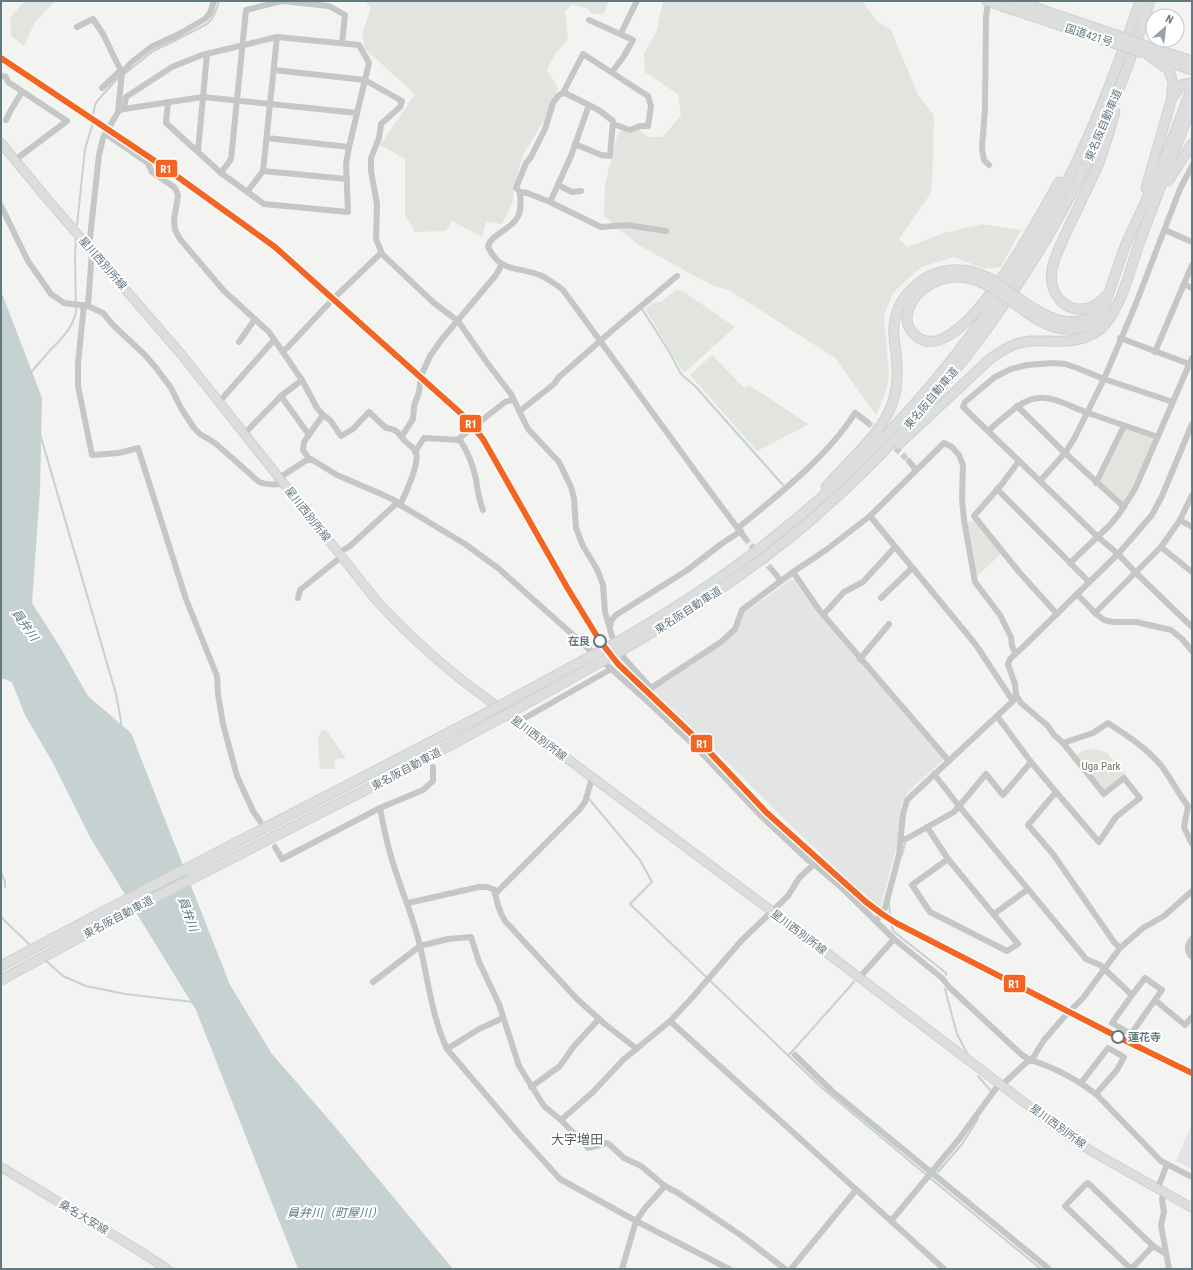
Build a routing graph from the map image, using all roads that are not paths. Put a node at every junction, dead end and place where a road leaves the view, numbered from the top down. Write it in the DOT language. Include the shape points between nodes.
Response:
graph roads {
  1 [pos="214,1"];
  2 [pos="637,1"];
  3 [pos="987,1"];
  4 [pos="1016,1"];
  5 [pos="1140,1"];
  6 [pos="1150,1"];
  7 [pos="312,3"];
  8 [pos="589,20"];
  9 [pos="77,27"];
  10 [pos="621,33"];
  11 [pos="277,37"];
  12 [pos="1118,40"];
  13 [pos="342,43"];
  14 [pos="242,45"];
  15 [pos="1146,51"];
  16 [pos="207,54"];
  17 [pos="1176,55"];
  18 [pos="1192,57"];
  19 [pos="1192,61"];
  20 [pos="1127,69"];
  21 [pos="274,70"];
  22 [pos="1192,70"];
  23 [pos="122,71"];
  24 [pos="612,72"];
  25 [pos="1,76"];
  26 [pos="365,80"];
  27 [pos="1192,83"];
  28 [pos="1192,87"];
  29 [pos="102,88"];
  30 [pos="22,92"];
  31 [pos="563,93"];
  32 [pos="203,98"];
  33 [pos="237,100"];
  34 [pos="1171,101"];
  35 [pos="168,102"];
  36 [pos="1189,103"];
  37 [pos="270,104"];
  38 [pos="590,105"];
  39 [pos="124,109"];
  40 [pos="118,112"];
  41 [pos="357,113"];
  42 [pos="6,120"];
  43 [pos="613,124"];
  44 [pos="1094,124"];
  45 [pos="106,134"];
  46 [pos="267,138"];
  47 [pos="1,144"];
  48 [pos="576,144"];
  49 [pos="1192,144"];
  50 [pos="349,146"];
  51 [pos="198,151"];
  52 [pos="15,160"];
  53 [pos="989,165"];
  54 [pos="1192,166"];
  55 [pos="263,171"];
  56 [pos="221,173"];
  57 [pos="347,179"];
  58 [pos="558,185"];
  59 [pos="581,191"];
  60 [pos="247,192"];
  61 [pos="520,192"];
  62 [pos="550,202"];
  63 [pos="1,206"];
  64 [pos="1165,230"];
  65 [pos="666,231"];
  66 [pos="1132,231"];
  67 [pos="1142,236"];
  68 [pos="1192,242"];
  69 [pos="91,249"];
  70 [pos="381,253"];
  71 [pos="502,264"];
  72 [pos="1192,265"];
  73 [pos="677,276"];
  74 [pos="991,283"];
  75 [pos="1184,284"];
  76 [pos="1111,287"];
  77 [pos="1192,288"];
  78 [pos="1120,299"];
  79 [pos="1019,303"];
  80 [pos="81,305"];
  81 [pos="255,319"];
  82 [pos="458,321"];
  83 [pos="1120,338"];
  84 [pos="274,340"];
  85 [pos="600,340"];
  86 [pos="239,342"];
  87 [pos="282,351"];
  88 [pos="1155,352"];
  89 [pos="1191,362"];
  90 [pos="1104,379"];
  91 [pos="302,380"];
  92 [pos="281,396"];
  93 [pos="514,400"];
  94 [pos="219,402"];
  95 [pos="1173,402"];
  96 [pos="1017,406"];
  97 [pos="520,411"];
  98 [pos="1087,412"];
  99 [pos="322,415"];
  100 [pos="867,422"];
  101 [pos="1192,424"];
  102 [pos="1124,426"];
  103 [pos="989,431"];
  104 [pos="244,433"];
  105 [pos="309,435"];
  106 [pos="402,436"];
  107 [pos="1158,437"];
  108 [pos="457,440"];
  109 [pos="416,452"];
  110 [pos="1065,454"];
  111 [pos="309,459"];
  112 [pos="1019,461"];
  113 [pos="909,462"];
  114 [pos="916,470"];
  115 [pos="281,480"];
  116 [pos="1040,481"];
  117 [pos="1096,483"];
  118 [pos="997,489"];
  119 [pos="1192,495"];
  120 [pos="398,504"];
  121 [pos="1124,507"];
  122 [pos="483,510"];
  123 [pos="803,514"];
  124 [pos="870,516"];
  125 [pos="974,516"];
  126 [pos="810,520"];
  127 [pos="964,520"];
  128 [pos="1180,520"];
  129 [pos="1192,527"];
  130 [pos="740,530"];
  131 [pos="1098,537"];
  132 [pos="746,538"];
  133 [pos="895,547"];
  134 [pos="1161,547"];
  135 [pos="1118,554"];
  136 [pos="340,555"];
  137 [pos="1070,563"];
  138 [pos="912,568"];
  139 [pos="772,571"];
  140 [pos="793,572"];
  141 [pos="1192,572"];
  142 [pos="1136,573"];
  143 [pos="781,581"];
  144 [pos="1089,582"];
  145 [pos="1077,594"];
  146 [pos="298,598"];
  147 [pos="881,598"];
  148 [pos="1094,613"];
  149 [pos="822,614"];
  150 [pos="1057,614"];
  151 [pos="889,624"];
  152 [pos="1192,626"];
  153 [pos="610,627"];
  154 [pos="1192,651"];
  155 [pos="1016,653"];
  156 [pos="860,659"];
  157 [pos="611,669"];
  158 [pos="651,688"];
  159 [pos="1014,698"];
  160 [pos="645,699"];
  161 [pos="997,716"];
  162 [pos="518,722"];
  163 [pos="1063,743"];
  164 [pos="948,761"];
  165 [pos="1031,762"];
  166 [pos="433,767"];
  167 [pos="934,774"];
  168 [pos="592,778"];
  169 [pos="1056,792"];
  170 [pos="959,806"];
  171 [pos="380,808"];
  172 [pos="260,821"];
  173 [pos="926,827"];
  174 [pos="902,839"];
  175 [pos="1192,844"];
  176 [pos="275,847"];
  177 [pos="948,859"];
  178 [pos="814,864"];
  179 [pos="1027,890"];
  180 [pos="1192,892"];
  181 [pos="495,894"];
  182 [pos="408,903"];
  183 [pos="773,912"];
  184 [pos="994,914"];
  185 [pos="876,921"];
  186 [pos="894,939"];
  187 [pos="1192,939"];
  188 [pos="420,946"];
  189 [pos="1120,948"];
  190 [pos="1192,957"];
  191 [pos="1,966"];
  192 [pos="1105,970"];
  193 [pos="859,978"];
  194 [pos="1,980"];
  195 [pos="373,982"];
  196 [pos="1132,995"];
  197 [pos="1155,1000"];
  198 [pos="1192,1017"];
  199 [pos="503,1018"];
  200 [pos="599,1019"];
  201 [pos="670,1021"];
  202 [pos="447,1049"];
  203 [pos="637,1049"];
  204 [pos="795,1055"];
  205 [pos="1030,1060"];
  206 [pos="1081,1083"];
  207 [pos="1001,1084"];
  208 [pos="531,1087"];
  209 [pos="1096,1094"];
  210 [pos="561,1120"];
  211 [pos="1168,1164"];
  212 [pos="1,1167"];
  213 [pos="931,1173"];
  214 [pos="1192,1177"];
  215 [pos="665,1186"];
  216 [pos="856,1190"];
  217 [pos="1161,1190"];
  218 [pos="1192,1208"];
  219 [pos="636,1221"];
  220 [pos="891,1221"];
  221 [pos="1153,1246"];
  222 [pos="1166,1254"];
  223 [pos="1048,1268"];
  224 [pos="167,1269"];
  225 [pos="622,1269"];
  226 [pos="729,1269"];
  227 [pos="785,1269"];
  228 [pos="791,1269"];
  229 [pos="944,1269"];
  230 [pos="1169,1269"];
  1 -- 23 [label="street" via="205,19 151,47"];
  2 -- 10 [label="street"];
  3 -- 12 [label="highway, 国道421号"];
  3 -- 53 [label="street" via="982,149 984,160"];
  4 -- 12 [label="highway, 国道421号"];
  5 -- 44 [label="highway, 東名阪自動車道"];
  6 -- 20 [label="highway, 東名阪自動車道"];
  7 -- 13 [label="street" via="329,6 345,15"];
  7 -- 14 [label="street" via="282,1 246,10"];
  8 -- 10 [label="street"];
  9 -- 23 [label="street" via="92,19 103,34"];
  10 -- 24 [label="street" via="633,40"];
  11 -- 13 [label="street"];
  11 -- 14 [label="street"];
  11 -- 21 [label="street"];
  12 -- 15 [label="highway, 国道421号, bridge"];
  13 -- 26 [label="street" via="359,45 369,63"];
  14 -- 16 [label="street"];
  14 -- 33 [label="street"];
  15 -- 17 [label="highway, 国道421号"];
  15 -- 22 [label="highway, 国道421号"];
  15 -- 34 [label="highway" via="1166,67 1171,75"];
  16 -- 32 [label="street"];
  16 -- 39 [label="street" via="172,67 136,90 126,97"];
  17 -- 18 [label="highway"];
  17 -- 19 [label="highway, 国道421号"];
  20 -- 76 [label="highway" via="1105,146 1058,252 1052,272 1055,294 1062,303 1072,308 1085,309 1098,304"];
  20 -- 126 [label="highway, 東名阪自動車道" via="1086,165 1063,210 999,312 954,373 903,432"];
  21 -- 26 [label="street"];
  21 -- 37 [label="street"];
  23 -- 29 [label="street"];
  23 -- 40 [label="street"];
  24 -- 31 [label="street" via="582,54"];
  24 -- 43 [label="street" via="648,96 651,106 648,126 630,130"];
  25 -- 30 [label="street" via="6,77 8,82"];
  26 -- 41 [label="street"];
  26 -- 70 [label="street" via="402,103 381,124 379,138 371,158 377,204 376,239"];
  27 -- 34 [label="highway" via="1181,85"];
  28 -- 36 [label="highway"];
  30 -- 42 [label="street"];
  30 -- 52 [label="street" via="67,121"];
  31 -- 38 [label="street"];
  31 -- 61 [label="street" via="553,103 545,129 524,167 516,188"];
  32 -- 33 [label="street"];
  32 -- 35 [label="street"];
  32 -- 51 [label="street"];
  33 -- 37 [label="street"];
  33 -- 56 [label="street" via="231,159"];
  34 -- 66 [label="highway"];
  35 -- 39 [label="street"];
  35 -- 51 [label="street" via="166,123"];
  36 -- 66 [label="highway"];
  36 -- 67 [label="highway"];
  37 -- 41 [label="street"];
  37 -- 46 [label="street"];
  38 -- 43 [label="street" via="611,118"];
  38 -- 48 [label="street"];
  39 -- 40 [label="street"];
  40 -- 45 [label="street"];
  41 -- 50 [label="street"];
  43 -- 48 [label="street" via="610,156 601,155"];
  44 -- 74 [label="highway" via="1003,278 975,314 957,330 942,338 925,340 910,329 907,322 909,306 930,284 956,277"];
  44 -- 123 [label="highway, 東名阪自動車道" via="1077,161 1033,241 973,332 895,425"];
  45 -- 69 [label="street" via="99,155"];
  45 -- 81 [label="street" via="148,163 152,172 174,187 178,196 175,230 180,239 224,291"];
  46 -- 50 [label="street"];
  46 -- 55 [label="street"];
  47 -- 52 [label="main road, 星川西別所線"];
  48 -- 58 [label="street"];
  49 -- 67 [label="highway" via="1170,178"];
  50 -- 57 [label="street"];
  51 -- 56 [label="street"];
  52 -- 69 [label="main road, 星川西別所線"];
  54 -- 64 [label="street" via="1180,189"];
  55 -- 57 [label="street"];
  55 -- 60 [label="street"];
  56 -- 60 [label="street"];
  57 -- 60 [label="street" via="348,212 264,204"];
  58 -- 59 [label="street" via="572,192"];
  58 -- 62 [label="street"];
  61 -- 62 [label="street"];
  61 -- 71 [label="street" via="519,214 512,224 491,240 488,247 495,259"];
  62 -- 65 [label="street" via="601,226 627,225"];
  63 -- 80 [label="street" via="28,261 45,286 57,299"];
  64 -- 68 [label="street"];
  64 -- 83 [label="street"];
  66 -- 76 [label="highway"];
  67 -- 78 [label="highway"];
  69 -- 80 [label="street"];
  69 -- 94 [label="main road, 星川西別所線"];
  70 -- 82 [label="street" via="434,303"];
  70 -- 87 [label="street"];
  71 -- 82 [label="street"];
  71 -- 85 [label="street" via="541,276 563,290"];
  72 -- 75 [label="street"];
  73 -- 85 [label="street"];
  74 -- 79 [label="highway, bridge"];
  74 -- 123 [label="highway" via="978,273 945,270 921,280 909,292 899,308 894,325 897,378 892,406 873,435"];
  75 -- 77 [label="street"];
  75 -- 88 [label="street"];
  76 -- 79 [label="highway" via="1108,298 1100,310 1081,320 1056,320"];
  78 -- 79 [label="highway" via="1102,319 1089,326 1075,329 1060,329 1043,323"];
  78 -- 126 [label="highway" via="1102,328 1087,337 1075,340 1029,341 1006,348 991,358 847,492"];
  80 -- 115 [label="street" via="103,313 145,355 171,388 181,408 200,434 215,443 259,482 279,484"];
  80 -- 172 [label="street" via="78,386 92,454 119,453 138,448 186,599 217,676 222,724 237,776"];
  81 -- 84 [label="street"];
  81 -- 86 [label="street"];
  82 -- 93 [label="street"];
  82 -- 106 [label="street" via="438,344 420,376 413,419"];
  83 -- 88 [label="street"];
  83 -- 90 [label="street"];
  84 -- 87 [label="street"];
  84 -- 94 [label="street"];
  85 -- 97 [label="street" via="554,384"];
  85 -- 130 [label="street"];
  87 -- 91 [label="street"];
  88 -- 89 [label="street"];
  89 -- 95 [label="street"];
  90 -- 95 [label="street"];
  90 -- 98 [label="street"];
  90 -- 103 [label="street" via="1071,366 1053,363 1026,365 1006,372 965,402 963,407"];
  91 -- 92 [label="street"];
  91 -- 99 [label="street"];
  92 -- 104 [label="street"];
  92 -- 105 [label="street"];
  93 -- 97 [label="street"];
  93 -- 108 [label="street" via="505,402"];
  94 -- 104 [label="main road, 星川西別所線"];
  95 -- 107 [label="street"];
  96 -- 98 [label="street" via="1033,398 1047,397"];
  96 -- 103 [label="street"];
  96 -- 110 [label="street"];
  97 -- 153 [label="street" via="528,429 559,462 571,487 576,528 601,578 605,612"];
  98 -- 102 [label="street"];
  98 -- 110 [label="street"];
  99 -- 105 [label="street"];
  99 -- 106 [label="street" via="330,420 341,436 353,429 369,412 386,428 393,428"];
  100 -- 130 [label="street" via="856,410 845,428 807,468"];
  101 -- 135 [label="street" via="1152,515"];
  102 -- 107 [label="street"];
  102 -- 117 [label="street"];
  103 -- 112 [label="street"];
  104 -- 115 [label="main road, 星川西別所線"];
  105 -- 111 [label="street" via="304,442 303,450"];
  106 -- 109 [label="street"];
  107 -- 121 [label="street" via="1135,489"];
  108 -- 109 [label="street" via="424,438"];
  108 -- 122 [label="street" via="460,440 470,458"];
  109 -- 120 [label="street" via="411,479"];
  110 -- 116 [label="street"];
  110 -- 117 [label="street"];
  111 -- 115 [label="street"];
  111 -- 120 [label="street"];
  112 -- 116 [label="street"];
  112 -- 118 [label="street"];
  113 -- 114 [label="street"];
  114 -- 124 [label="street"];
  114 -- 127 [label="street" via="944,443 952,447 963,465"];
  115 -- 136 [label="main road, 星川西別所線"];
  116 -- 131 [label="street"];
  117 -- 121 [label="street"];
  118 -- 125 [label="street"];
  118 -- 137 [label="street"];
  119 -- 128 [label="street"];
  120 -- 136 [label="street"];
  120 -- 157 [label="street" via="465,544 498,568"];
  121 -- 131 [label="street"];
  123 -- 191 [label="highway, 東名阪自動車道, bridge" via="719,578 619,641 479,717"];
  124 -- 133 [label="street"];
  124 -- 140 [label="street"];
  125 -- 127 [label="street"];
  125 -- 150 [label="street"];
  126 -- 194 [label="highway, 東名阪自動車道, bridge" via="724,587 624,650 406,769 119,916"];
  127 -- 155 [label="street" via="976,582 1000,615"];
  128 -- 129 [label="street"];
  128 -- 134 [label="street"];
  130 -- 132 [label="street"];
  130 -- 153 [label="street" via="686,571 616,615"];
  131 -- 135 [label="street"];
  131 -- 137 [label="street"];
  133 -- 138 [label="street"];
  133 -- 149 [label="street" via="863,582 844,592"];
  134 -- 141 [label="street"];
  134 -- 142 [label="street"];
  135 -- 142 [label="street"];
  135 -- 144 [label="street"];
  136 -- 146 [label="street" via="300,590"];
  136 -- 162 [label="main road, 星川西別所線" via="398,624 463,681"];
  137 -- 144 [label="street"];
  138 -- 147 [label="street"];
  138 -- 159 [label="street" via="976,645"];
  139 -- 143 [label="street"];
  140 -- 143 [label="street"];
  140 -- 149 [label="street"];
  142 -- 148 [label="street"];
  142 -- 152 [label="street"];
  143 -- 158 [label="street" via="742,610 736,629 721,642"];
  144 -- 145 [label="street"];
  145 -- 148 [label="street"];
  145 -- 150 [label="street"];
  148 -- 154 [label="street" via="1104,620 1113,622 1136,622 1171,630"];
  149 -- 156 [label="street"];
  150 -- 155 [label="street"];
  151 -- 156 [label="street"];
  153 -- 158 [label="street" via="624,658"];
  155 -- 159 [label="street" via="1008,664 1015,684"];
  156 -- 164 [label="street"];
  157 -- 160 [label="street"];
  157 -- 162 [label="street"];
  158 -- 160 [label="street"];
  159 -- 161 [label="street"];
  159 -- 163 [label="street" via="1048,726"];
  160 -- 178 [label="street" via="699,750 760,815"];
  161 -- 164 [label="street"];
  161 -- 165 [label="street"];
  162 -- 168 [label="main road, 星川西別所線"];
  163 -- 169 [label="street" via="1104,794 1124,778 1140,798 1116,817 1099,842"];
  163 -- 175 [label="street" via="1093,732 1108,723 1139,744 1159,763 1188,806 1184,827"];
  164 -- 167 [label="street"];
  165 -- 169 [label="street"];
  165 -- 170 [label="street" via="1003,795 986,774"];
  166 -- 171 [label="street" via="433,781 423,790"];
  167 -- 170 [label="street"];
  167 -- 174 [label="street" via="907,800"];
  168 -- 181 [label="street" via="580,810"];
  168 -- 183 [label="main road, 星川西別所線"];
  169 -- 189 [label="street" via="1028,825 1053,854"];
  170 -- 173 [label="street" via="954,812"];
  170 -- 179 [label="street"];
  171 -- 176 [label="street" via="282,859"];
  171 -- 182 [label="street" via="390,856"];
  173 -- 174 [label="street"];
  173 -- 177 [label="street"];
  174 -- 185 [label="street" via="885,908"];
  177 -- 184 [label="street"];
  177 -- 184 [label="street" via="912,885 930,912 1007,951 1018,944"];
  178 -- 183 [label="street" via="799,878 788,896"];
  178 -- 185 [label="street"];
  179 -- 184 [label="street"];
  179 -- 192 [label="street" via="1086,959"];
  180 -- 189 [label="street"];
  181 -- 182 [label="street" via="495,890 479,887"];
  181 -- 200 [label="street" via="499,911 506,921 578,1000"];
  182 -- 188 [label="street"];
  183 -- 193 [label="main road, 星川西別所線"];
  183 -- 201 [label="street" via="742,940"];
  185 -- 186 [label="street"];
  186 -- 193 [label="street"];
  186 -- 205 [label="street" via="942,978"];
  187 -- 190 [label="street" via="1187,948"];
  188 -- 195 [label="street"];
  188 -- 199 [label="street" via="448,939 471,937"];
  188 -- 202 [label="street" via="440,1033"];
  189 -- 192 [label="street"];
  192 -- 196 [label="street"];
  192 -- 205 [label="street" via="1044,1040"];
  193 -- 207 [label="main road, 星川西別所線"];
  196 -- 197 [label="street" via="1145,978 1162,990"];
  196 -- 197 [label="street" via="1112,1023 1132,1034"];
  197 -- 198 [label="street" via="1185,1025"];
  199 -- 202 [label="street"];
  199 -- 208 [label="street" via="519,1066"];
  200 -- 203 [label="street"];
  200 -- 208 [label="street" via="560,1066"];
  201 -- 203 [label="street"];
  201 -- 216 [label="street"];
  202 -- 219 [label="street" via="560,1179"];
  203 -- 210 [label="street"];
  204 -- 213 [label="street" via="832,1091"];
  205 -- 206 [label="street"];
  205 -- 207 [label="street"];
  206 -- 209 [label="street"];
  206 -- 209 [label="street" via="1108,1048 1124,1057 1117,1070"];
  207 -- 213 [label="street"];
  207 -- 217 [label="main road, 星川西別所線" via="1071,1138"];
  208 -- 210 [label="street" via="544,1106"];
  209 -- 211 [label="street" via="1161,1161"];
  210 -- 215 [label="street" via="588,1148 607,1143"];
  211 -- 214 [label="street"];
  211 -- 217 [label="street"];
  212 -- 224 [label="main road, 桑名大安線"];
  213 -- 220 [label="street"];
  213 -- 223 [label="street"];
  215 -- 219 [label="street"];
  215 -- 227 [label="street" via="742,1236"];
  216 -- 220 [label="street"];
  216 -- 228 [label="street"];
  217 -- 218 [label="main road, 星川西別所線"];
  217 -- 222 [label="street" via="1164,1212 1161,1225"];
  219 -- 225 [label="street"];
  219 -- 226 [label="street"];
  220 -- 229 [label="street"];
  221 -- 221 [label="street" via="1130,1268 1064,1206 1088,1183"];
  221 -- 222 [label="street"];
  222 -- 230 [label="street"];
}
